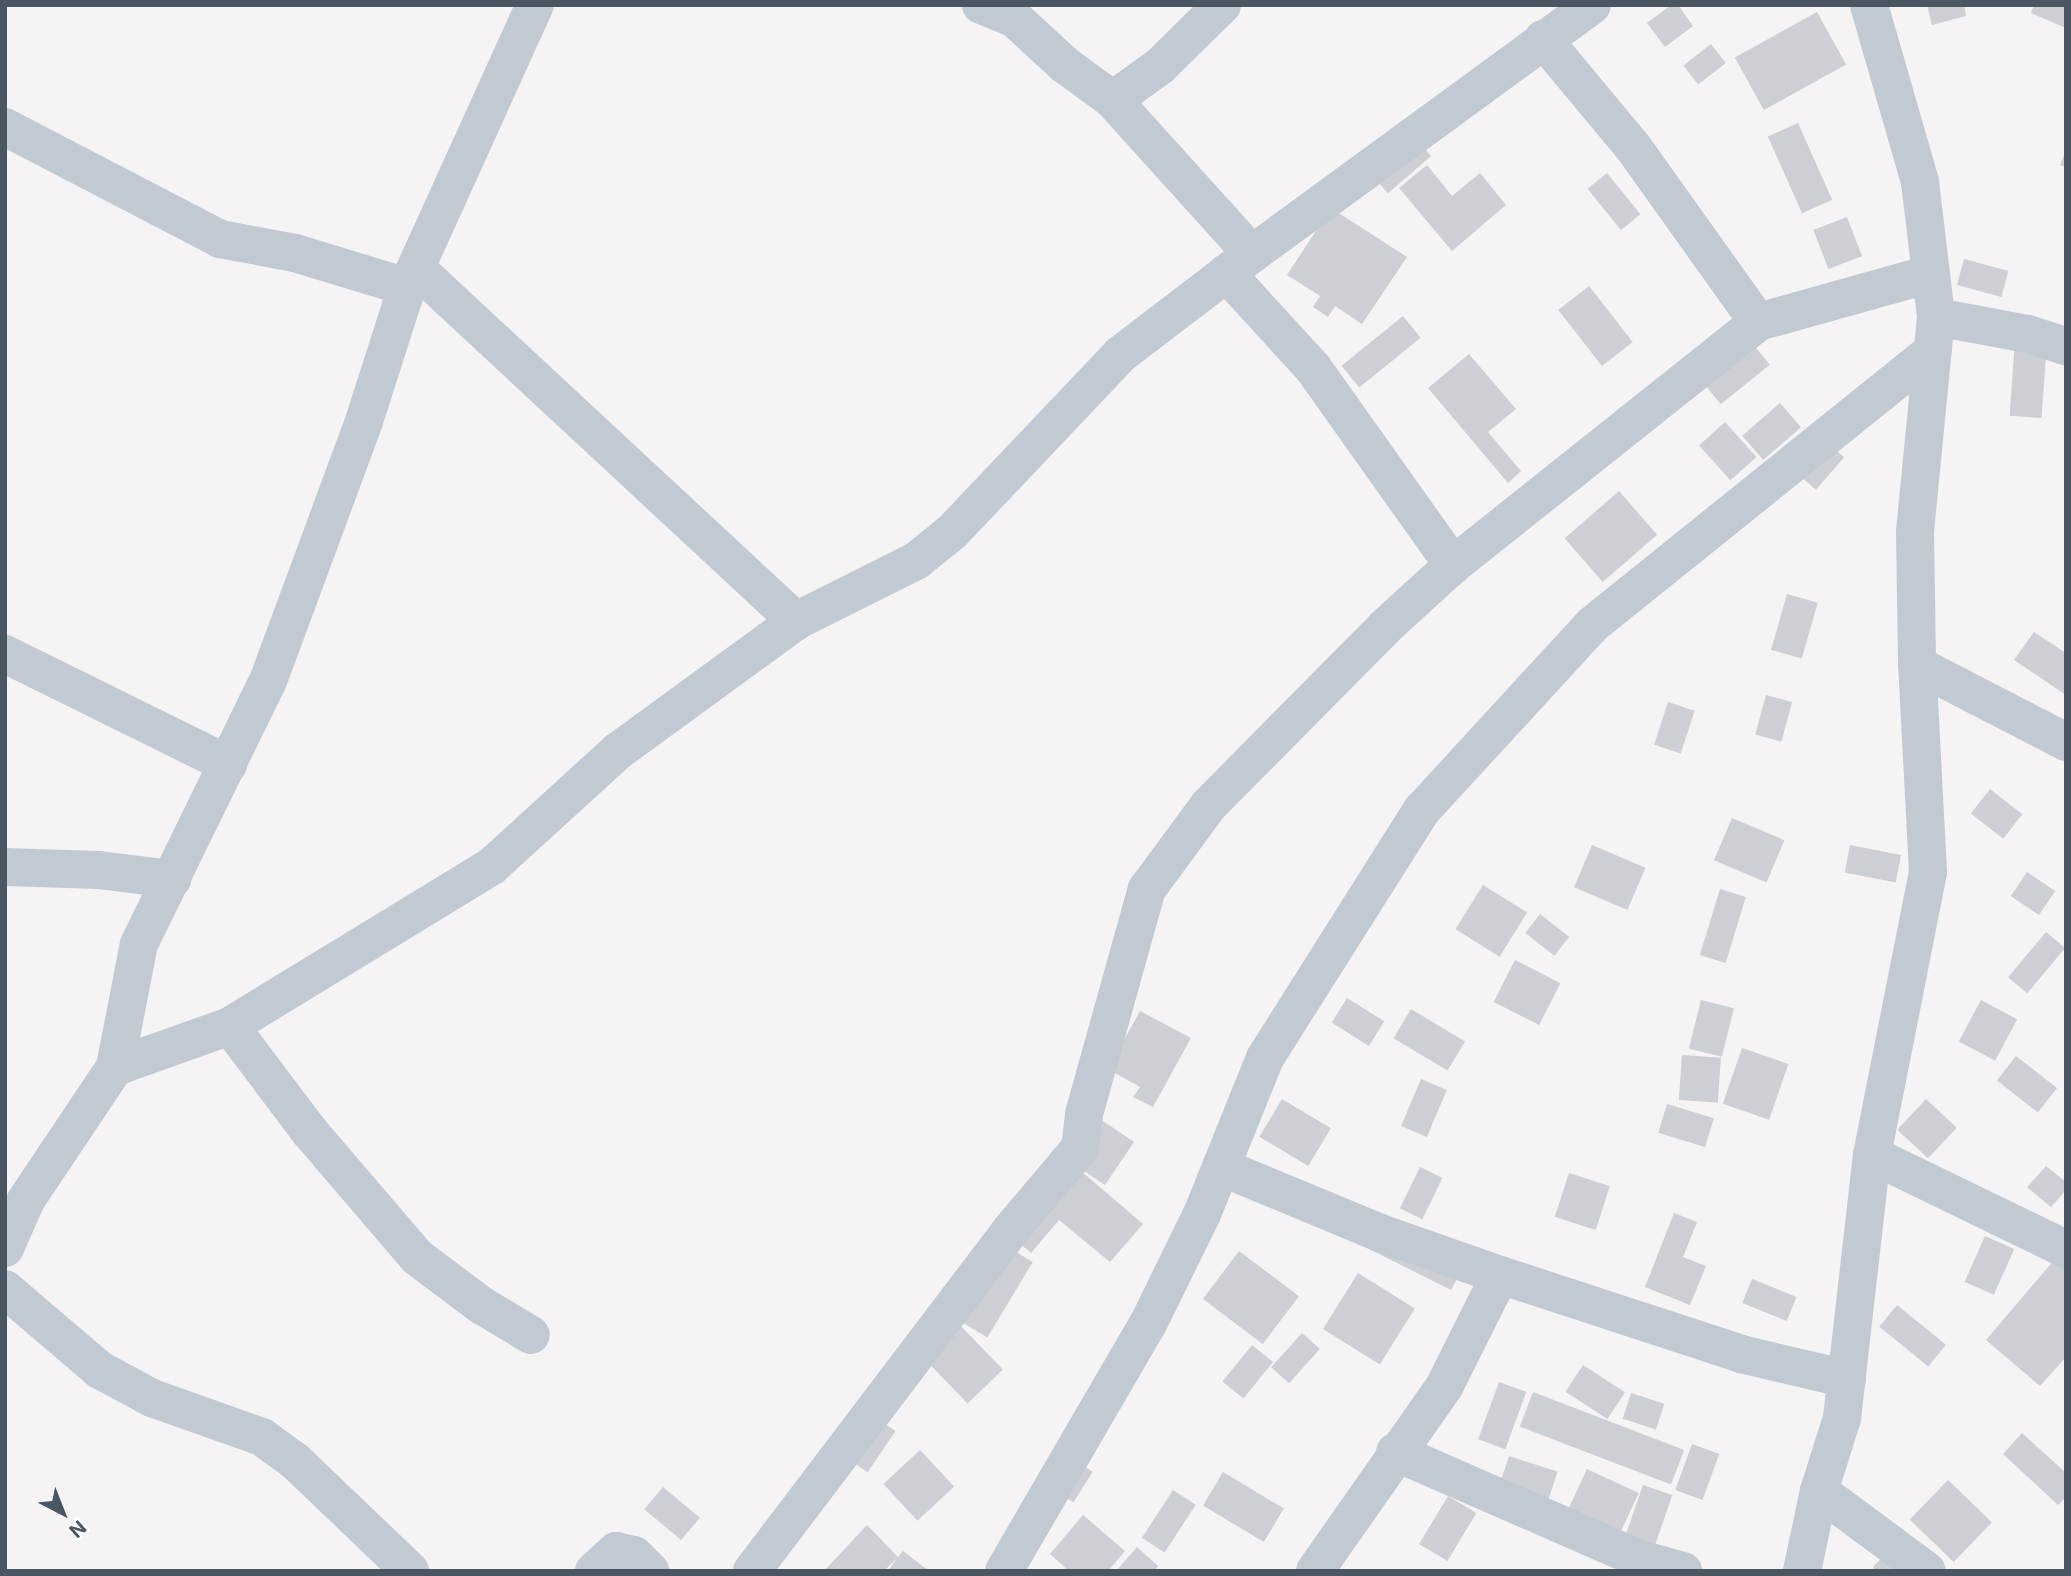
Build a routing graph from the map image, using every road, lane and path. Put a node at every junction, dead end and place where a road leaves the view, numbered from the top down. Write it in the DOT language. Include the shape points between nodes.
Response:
graph roads {
  1 [pos="535,5"];
  2 [pos="1222,5"];
  3 [pos="1592,5"];
  4 [pos="1869,5"];
  5 [pos="999,10"];
  6 [pos="1543,39"];
  7 [pos="1113,100"];
  8 [pos="5,127"];
  9 [pos="1239,263"];
  10 [pos="1930,274"];
  11 [pos="412,278"];
  12 [pos="1758,322"];
  13 [pos="1934,334"];
  14 [pos="2066,346"];
  15 [pos="1453,565"];
  16 [pos="796,621"];
  17 [pos="5,654"];
  18 [pos="1917,665"];
  19 [pos="2066,742"];
  20 [pos="228,764"];
  21 [pos="5,867"];
  22 [pos="172,879"];
  23 [pos="230,1026"];
  24 [pos="115,1067"];
  25 [pos="1872,1155"];
  26 [pos="1221,1167"];
  27 [pos="5,1248"];
  28 [pos="2066,1249"];
  29 [pos="1500,1275"];
  30 [pos="5,1289"];
  31 [pos="531,1335"];
  32 [pos="1847,1380"];
  33 [pos="1395,1452"];
  34 [pos="1819,1491"];
  35 [pos="760,1568"];
  36 [pos="410,1571"];
  37 [pos="594,1571"];
  38 [pos="650,1571"];
  39 [pos="1004,1571"];
  40 [pos="1315,1571"];
  41 [pos="1683,1571"];
  42 [pos="1802,1571"];
  43 [pos="1927,1571"];
  1 -- 11 [label="street"];
  2 -- 7 [label="street" via="1160,66"];
  3 -- 6 [label="street"];
  4 -- 10 [label="street" via="1920,182"];
  5 -- 7 [label="street"];
  6 -- 9 [label="street"];
  6 -- 12 [label="street" via="1633,147"];
  7 -- 9 [label="street"];
  8 -- 11 [label="street" via="220,239"];
  9 -- 15 [label="street"];
  9 -- 16 [label="street" via="1121,354 943,539 916,561"];
  10 -- 12 [label="street"];
  10 -- 13 [label="street"];
  11 -- 16 [label="street"];
  11 -- 20 [label="street" via="268,681"];
  12 -- 15 [label="street"];
  13 -- 14 [label="street" via="2028,334"];
  13 -- 18 [label="street" via="1915,532"];
  13 -- 26 [label="street" via="1592,625 1422,810 1265,1058"];
  15 -- 35 [label="street" via="1385,626 1238,775 1178,844 1147,889 1090,1091 1080,1147 1010,1231"];
  16 -- 23 [label="street" via="618,751 492,866"];
  17 -- 20 [label="street"];
  18 -- 19 [label="street"];
  18 -- 25 [label="street" via="1928,872"];
  20 -- 22 [label="street"];
  21 -- 22 [label="street"];
  22 -- 24 [label="street" via="139,944"];
  23 -- 24 [label="street"];
  23 -- 31 [label="street" via="310,1132 417,1256 481,1305"];
  24 -- 27 [label="street" via="26,1200"];
  25 -- 28 [label="street"];
  25 -- 32 [label="street"];
  26 -- 29 [label="street" via="1380,1233"];
  26 -- 39 [label="street" via="1148,1324"];
  29 -- 32 [label="street" via="1741,1354"];
  29 -- 33 [label="street" via="1445,1385"];
  30 -- 36 [label="street" via="100,1370 152,1398 262,1437 295,1461"];
  32 -- 34 [label="street" via="1842,1418"];
  33 -- 40 [label="street"];
  33 -- 41 [label="street" via="1640,1559"];
  34 -- 42 [label="street"];
  34 -- 43 [label="street"];
  37 -- 38 [label="street" via="616,1551 626,1551"];
}
